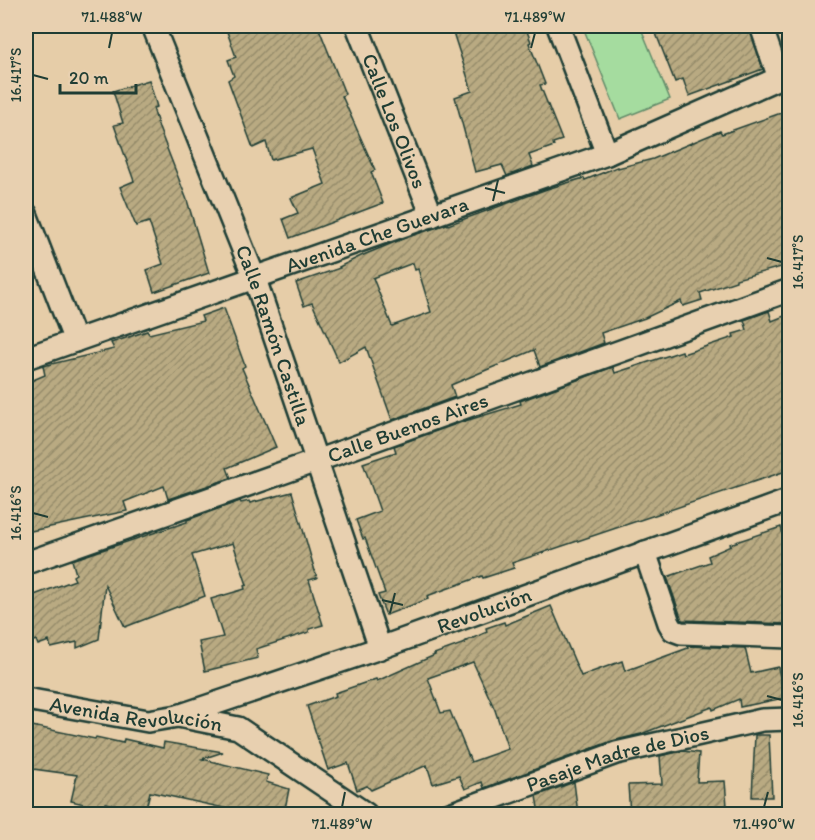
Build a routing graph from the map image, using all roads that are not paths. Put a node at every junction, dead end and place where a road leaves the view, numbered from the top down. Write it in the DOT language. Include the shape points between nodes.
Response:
graph roads {
  1 [pos="153,26"];
  2 [pos="357,26"];
  3 [pos="558,26"];
  4 [pos="761,26"];
  5 [pos="784,76"];
  6 [pos="607,154"];
  7 [pos="26,214"];
  8 [pos="432,216"];
  9 [pos="255,279"];
  10 [pos="789,290"];
  11 [pos="75,341"];
  12 [pos="26,358"];
  13 [pos="316,461"];
  14 [pos="789,500"];
  15 [pos="645,552"];
  16 [pos="26,563"];
  17 [pos="789,637"];
  18 [pos="380,648"];
  19 [pos="26,699"];
  20 [pos="178,716"];
  21 [pos="789,719"];
  22 [pos="366,814"];
  23 [pos="450,814"];
  1 -- 9 [label="street, Calle Ramón Castilla"];
  2 -- 8 [label="street, Calle Los Olivos"];
  3 -- 6 [label="street"];
  4 -- 5 [label="street"];
  5 -- 6 [label="street, Avenida Che Guevara"];
  6 -- 8 [label="street, Avenida Che Guevara"];
  7 -- 11 [label="street"];
  8 -- 9 [label="street, Avenida Che Guevara"];
  9 -- 11 [label="street, Avenida Che Guevara"];
  9 -- 13 [label="street, Calle Ramón Castilla"];
  10 -- 13 [label="street, Calle Buenos Aires"];
  11 -- 12 [label="street, Avenida Che Guevara"];
  13 -- 16 [label="street, Calle Buenos Aires"];
  13 -- 18 [label="street, Calle Ramón Castilla"];
  14 -- 15 [label="street, Revolución"];
  15 -- 17 [label="street" via="674,630"];
  15 -- 18 [label="street, Revolución"];
  18 -- 20 [label="street, Revolución"];
  19 -- 20 [label="street, Avenida Revolución" via="148,721"];
  20 -- 22 [label="street, Avenida Revolución" via="238,728"];
  21 -- 23 [label="street, Pasaje Madre de Dios" via="762,720 616,753"];
}
